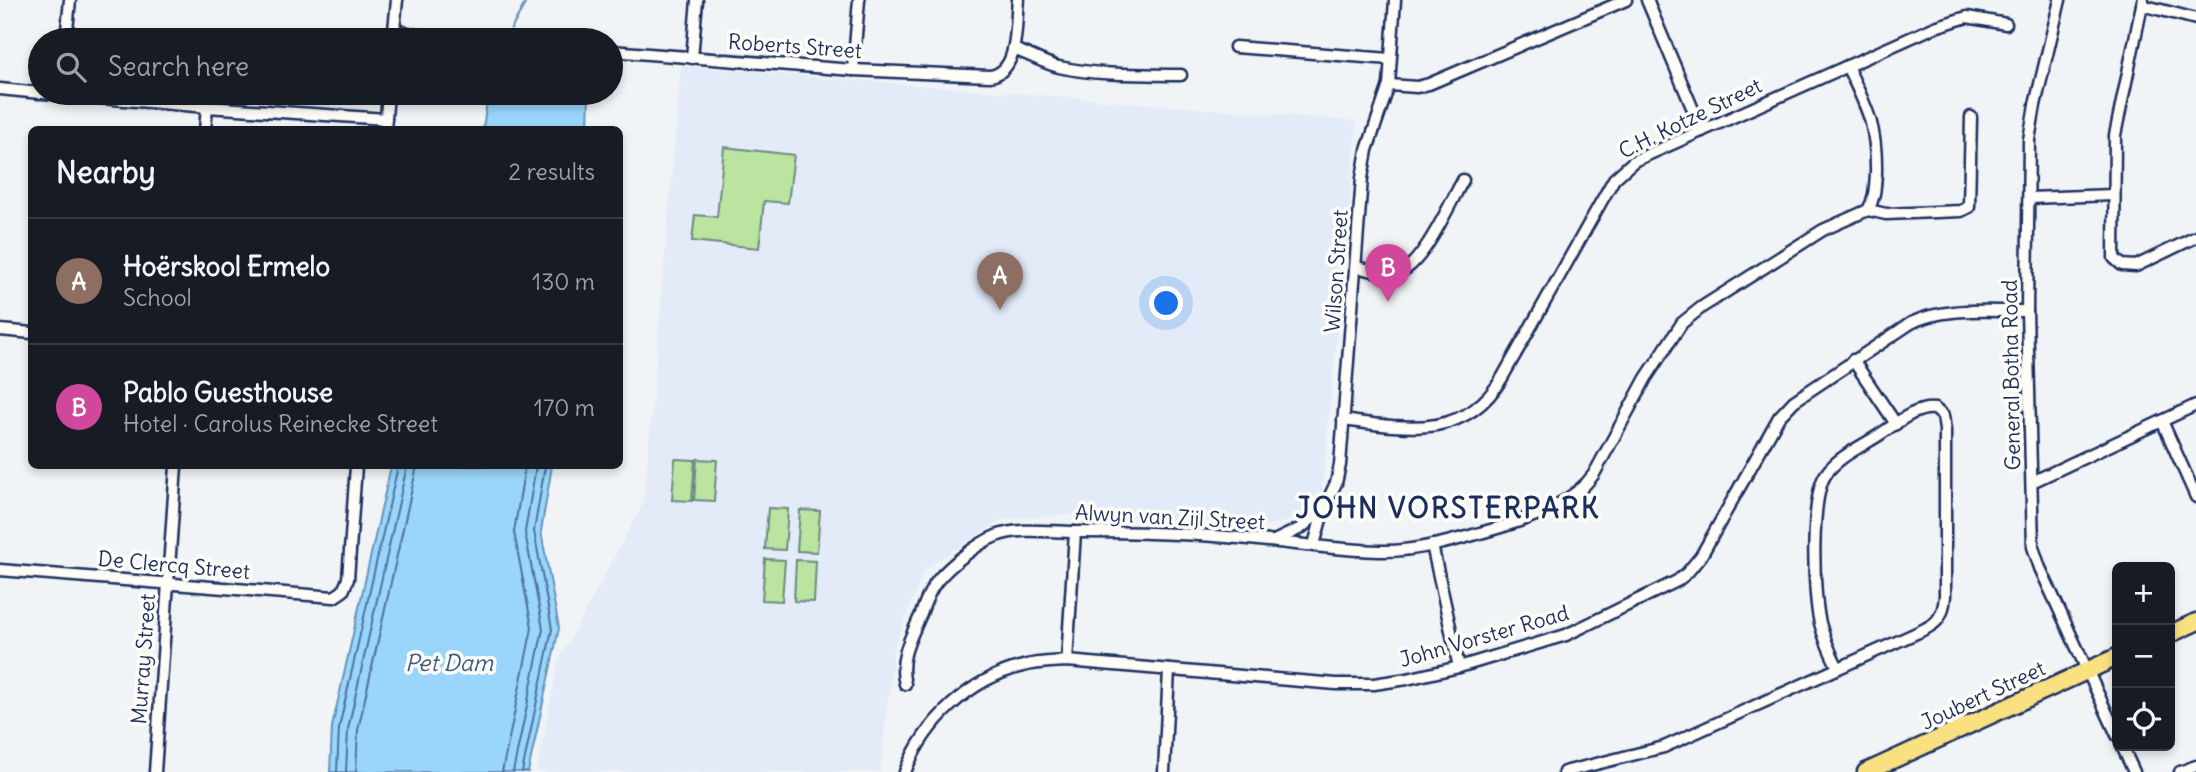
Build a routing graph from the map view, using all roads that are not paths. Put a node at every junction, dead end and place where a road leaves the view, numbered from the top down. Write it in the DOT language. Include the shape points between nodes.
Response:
graph roads {
  1 [pos="70,0"];
  2 [pos="397,0"];
  3 [pos="697,0"];
  4 [pos="859,0"];
  5 [pos="1018,0"];
  6 [pos="1395,0"];
  7 [pos="1626,0"];
  8 [pos="1647,0"];
  9 [pos="2060,0"];
  10 [pos="2143,3"];
  11 [pos="2196,19"];
  12 [pos="2006,24"];
  13 [pos="67,28"];
  14 [pos="395,28"];
  15 [pos="1236,47"];
  16 [pos="1013,49"];
  17 [pos="623,52"];
  18 [pos="692,58"];
  19 [pos="1390,58"];
  20 [pos="1847,66"];
  21 [pos="853,70"];
  22 [pos="1181,75"];
  23 [pos="1389,85"];
  24 [pos="0,89"];
  25 [pos="28,92"];
  26 [pos="185,105"];
  27 [pos="387,105"];
  28 [pos="207,107"];
  29 [pos="1971,117"];
  30 [pos="385,124"];
  31 [pos="205,126"];
  32 [pos="1702,131"];
  33 [pos="1463,180"];
  34 [pos="2113,195"];
  35 [pos="2029,198"];
  36 [pos="1868,210"];
  37 [pos="2196,237"];
  38 [pos="1356,267"];
  39 [pos="2027,311"];
  40 [pos="0,330"];
  41 [pos="28,332"];
  42 [pos="1853,360"];
  43 [pos="2196,405"];
  44 [pos="1343,420"];
  45 [pos="2162,421"];
  46 [pos="1896,424"];
  47 [pos="176,469"];
  48 [pos="356,469"];
  49 [pos="2032,482"];
  50 [pos="2196,497"];
  51 [pos="1324,508"];
  52 [pos="1075,532"];
  53 [pos="1274,541"];
  54 [pos="1314,545"];
  55 [pos="1432,545"];
  56 [pos="0,570"];
  57 [pos="167,583"];
  58 [pos="2196,622"];
  59 [pos="2175,632"];
  60 [pos="2112,659"];
  61 [pos="1067,662"];
  62 [pos="1459,667"];
  63 [pos="1838,668"];
  64 [pos="1169,670"];
  65 [pos="2088,670"];
  66 [pos="905,684"];
  67 [pos="2112,723"];
  68 [pos="2124,751"];
  69 [pos="2196,766"];
  70 [pos="155,772"];
  71 [pos="905,772"];
  72 [pos="1164,772"];
  73 [pos="1564,772"];
  74 [pos="1866,772"];
  75 [pos="2134,772"];
  76 [pos="2180,772"];
  1 -- 13 [label="street"];
  2 -- 14 [label="street"];
  3 -- 18 [label="street"];
  4 -- 21 [label="street"];
  5 -- 16 [label="street"];
  6 -- 19 [label="street, Wilson Street"];
  7 -- 23 [label="street" via="1429,84"];
  8 -- 32 [label="street"];
  9 -- 35 [label="street, General Botha Road" via="2029,140"];
  10 -- 11 [label="street"];
  10 -- 34 [label="street" via="2115,135"];
  12 -- 20 [label="street, C.H. Kotze Street" via="1976,18 1955,20"];
  15 -- 19 [label="street"];
  16 -- 21 [label="street, Roberts Street" via="1001,74"];
  16 -- 22 [label="street" via="1057,67"];
  17 -- 18 [label="street, Roberts Street"];
  18 -- 21 [label="street, Roberts Street"];
  19 -- 23 [label="street, Wilson Street"];
  20 -- 32 [label="street, C.H. Kotze Street"];
  20 -- 36 [label="street" via="1870,114 1876,141 1875,195"];
  23 -- 38 [label="street, Wilson Street" via="1364,165"];
  24 -- 25 [label="street"];
  26 -- 28 [label="street"];
  27 -- 30 [label="street"];
  28 -- 30 [label="street"];
  28 -- 31 [label="street"];
  29 -- 36 [label="street" via="1967,208 1886,214"];
  32 -- 44 [label="street, C.H. Kotze Street" via="1634,161 1614,179 1486,400 1436,426 1407,428"];
  33 -- 38 [label="street" via="1408,268 1391,273"];
  34 -- 35 [label="street"];
  34 -- 37 [label="street" via="2113,252 2122,265 2136,266"];
  35 -- 39 [label="street, General Botha Road"];
  36 -- 55 [label="street, Alwyn van Zijl Street" via="1823,230 1682,323 1646,377 1594,474 1580,489 1519,522"];
  38 -- 44 [label="street, Wilson Street"];
  39 -- 42 [label="street, John Vorster Road" via="1922,317"];
  39 -- 49 [label="street, General Botha Road"];
  40 -- 41 [label="street"];
  42 -- 46 [label="street"];
  42 -- 62 [label="street, John Vorster Road" via="1794,401 1779,417 1687,573 1566,635"];
  43 -- 45 [label="street"];
  44 -- 51 [label="street, Wilson Street" via="1339,474"];
  45 -- 49 [label="street"];
  45 -- 50 [label="street"];
  46 -- 63 [label="street" via="1831,468 1819,491 1818,611"];
  46 -- 63 [label="street" via="1929,408 1943,416 1944,609 1931,626"];
  47 -- 57 [label="street, Murray Street"];
  48 -- 57 [label="street, De Clercq Street" via="348,579 334,597"];
  49 -- 65 [label="street, General Botha Road" via="2035,556"];
  51 -- 53 [label="street" via="1301,528"];
  51 -- 54 [label="street, Wilson Street"];
  52 -- 53 [label="street, Alwyn van Zijl Street"];
  52 -- 61 [label="street"];
  52 -- 66 [label="street, Alwyn van Zijl Street" via="1020,531 997,536 942,575 902,662"];
  53 -- 54 [label="street, Alwyn van Zijl Street"];
  54 -- 55 [label="street, Alwyn van Zijl Street" via="1384,551"];
  55 -- 62 [label="street"];
  56 -- 57 [label="street, De Clercq Street"];
  57 -- 70 [label="street, Murray Street"];
  58 -- 59 [label="main road"];
  60 -- 65 [label="main road, Joubert Street"];
  61 -- 64 [label="street, John Vorster Road"];
  61 -- 71 [label="street, John Vorster Road" via="1025,665 976,685 946,709 918,745"];
  62 -- 64 [label="street, John Vorster Road" via="1356,685"];
  63 -- 73 [label="street" via="1664,747"];
  64 -- 72 [label="street"];
  65 -- 67 [label="street, General Botha Road"];
  65 -- 74 [label="main road, Joubert Street"];
  68 -- 75 [label="street"];
  69 -- 76 [label="street"];
}
